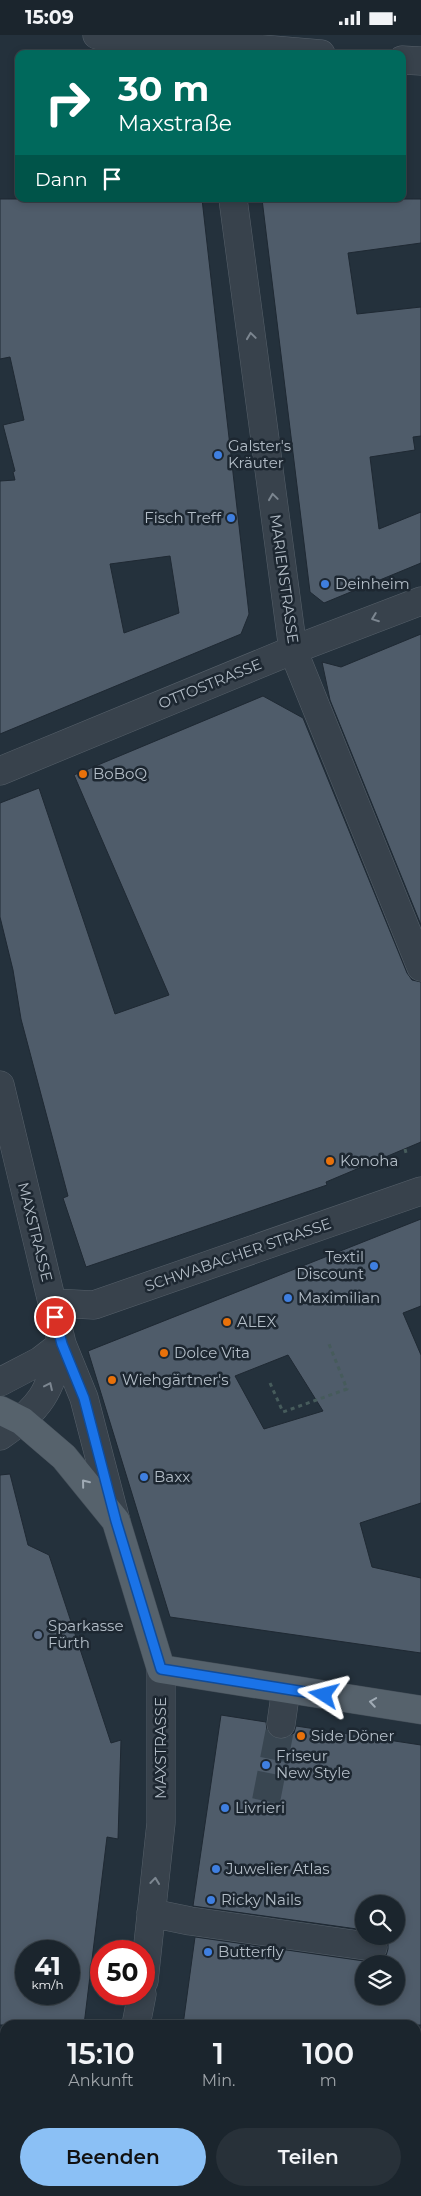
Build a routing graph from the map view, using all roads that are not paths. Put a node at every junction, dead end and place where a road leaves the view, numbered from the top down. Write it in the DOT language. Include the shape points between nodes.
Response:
graph roads {
  1 [pos="97,35"];
  2 [pos="212,45"];
  3 [pos="273,50"];
  4 [pos="406,60"];
  5 [pos="421,61"];
  6 [pos="233,202"];
  7 [pos="421,601"];
  8 [pos="293,650"];
  9 [pos="0,771"];
  10 [pos="421,967"];
  11 [pos="0,1085"];
  12 [pos="421,1191"];
  13 [pos="52,1303"];
  14 [pos="62,1344"];
  15 [pos="0,1382"];
  16 [pos="11,1415"];
  17 [pos="0,1436"];
  18 [pos="116,1521"];
  19 [pos="161,1669"];
  20 [pos="286,1689"];
  21 [pos="421,1710"];
  22 [pos="281,1724"];
  23 [pos="151,1913"];
  24 [pos="148,1940"];
  25 [pos="373,1947"];
  26 [pos="141,2005"];
  27 [pos="139,2020"];
  1 -- 2 [label="street"];
  2 -- 3 [label="street"];
  4 -- 5 [label="street"];
  8 -- 6 [label="street, MARIENSTRASSE, one-way"];
  7 -- 8 [label="street, OTTOSTRASSE, one-way"];
  8 -- 9 [label="street, OTTOSTRASSE"];
  8 -- 10 [label="street, MARIENSTRASSE"];
  11 -- 13 [label="street, MAXSTRASSE"];
  12 -- 13 [label="street, SCHWABACHER STRASSE" via="94,1305"];
  13 -- 14 [label="street, MAXSTRASSE"];
  14 -- 15 [label="street" via="40,1361"];
  16 -- 14 [label="street, one-way" via="43,1398 54,1375"];
  14 -- 18 [label="street, MAXSTRASSE" via="84,1398"];
  16 -- 17 [label="street"];
  18 -- 16 [label="main road, MAXSTRASSE, one-way" via="64,1457"];
  18 -- 19 [label="main road, MAXSTRASSE"];
  19 -- 20 [label="main road"];
  23 -- 19 [label="street, MAXSTRASSE, one-way" via="161,1823"];
  21 -- 20 [label="main road, one-way"];
  20 -- 22 [label="street"];
  23 -- 24 [label="street, MAXSTRASSE"];
  23 -- 25 [label="street"];
  26 -- 27 [label="street"];
}
